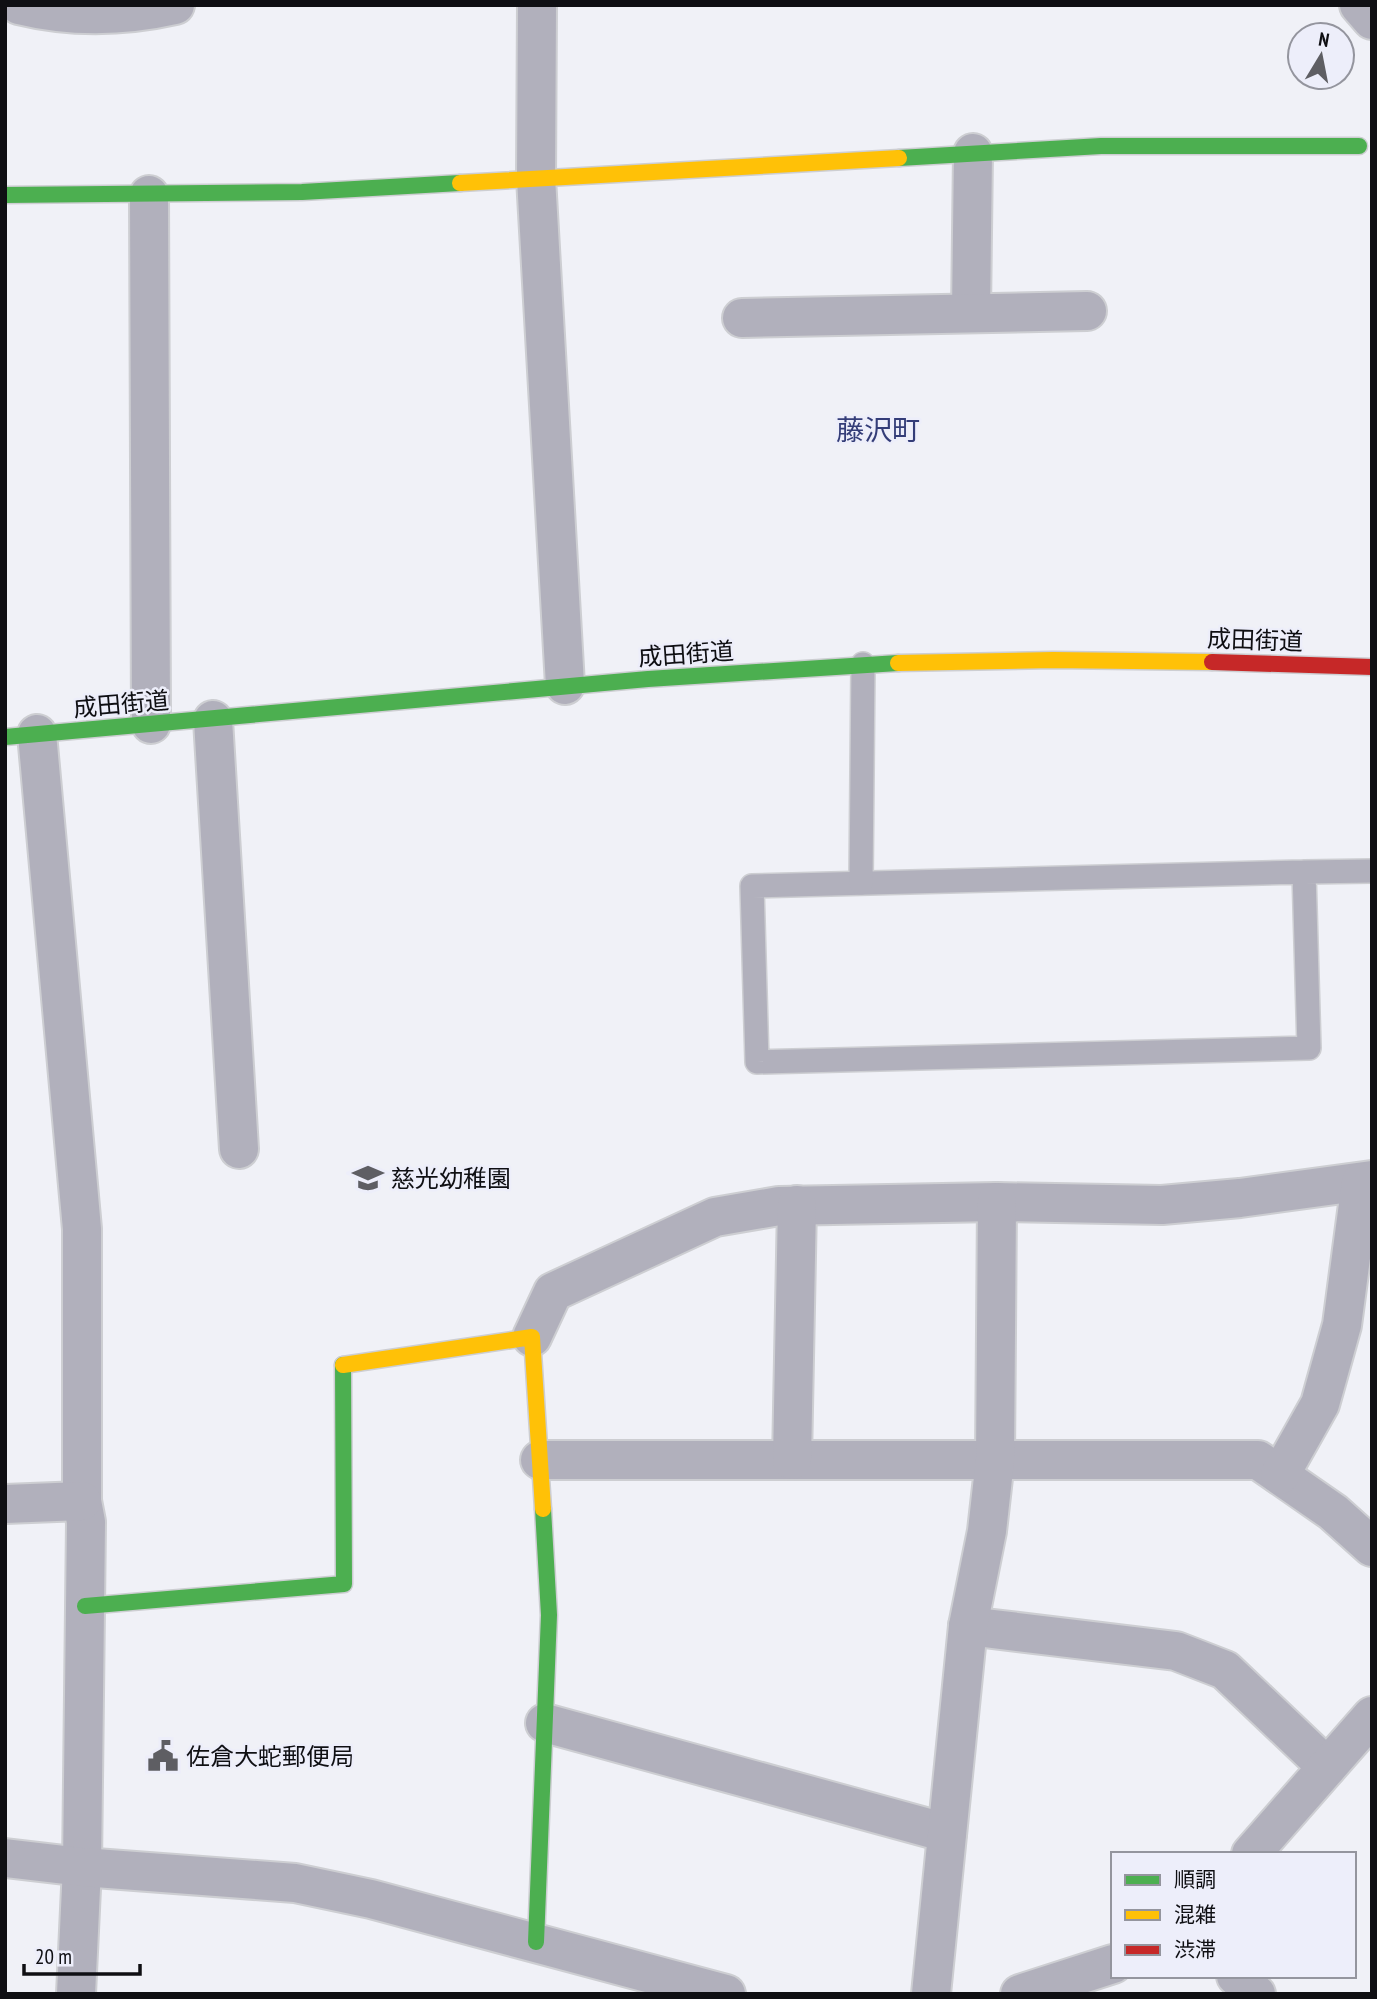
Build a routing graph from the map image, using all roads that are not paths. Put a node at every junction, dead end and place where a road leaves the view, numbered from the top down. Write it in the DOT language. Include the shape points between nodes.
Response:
graph roads {
  1 [pos="19,5"];
  2 [pos="175,5"];
  3 [pos="537,5"];
  4 [pos="1359,5"];
  5 [pos="1372,20"];
  6 [pos="1359,146"];
  7 [pos="973,153"];
  8 [pos="536,178"];
  9 [pos="5,195"];
  10 [pos="149,195"];
  11 [pos="1087,311"];
  12 [pos="971,313"];
  13 [pos="742,318"];
  14 [pos="863,664"];
  15 [pos="1371,668"];
  16 [pos="565,685"];
  17 [pos="213,720"];
  18 [pos="151,724"];
  19 [pos="21,736"];
  20 [pos="1372,871"];
  21 [pos="1304,872"];
  22 [pos="861,883"];
  23 [pos="239,1149"];
  24 [pos="1366,1181"];
  25 [pos="998,1202"];
  26 [pos="797,1205"];
  27 [pos="532,1337"];
  28 [pos="540,1460"];
  29 [pos="792,1460"];
  30 [pos="995,1460"];
  31 [pos="1280,1475"];
  32 [pos="82,1501"];
  33 [pos="5,1504"];
  34 [pos="1372,1547"];
  35 [pos="85,1606"];
  36 [pos="968,1626"];
  37 [pos="1372,1716"];
  38 [pos="545,1723"];
  39 [pos="1327,1767"];
  40 [pos="947,1833"];
  41 [pos="1253,1852"];
  42 [pos="5,1858"];
  43 [pos="82,1867"];
  44 [pos="536,1942"];
  45 [pos="1111,1965"];
  46 [pos="1238,1978"];
  47 [pos="76,1994"];
  48 [pos="726,1994"];
  49 [pos="931,1994"];
  50 [pos="1020,1994"];
  51 [pos="1256,1994"];
  1 -- 2 [label="street" via="55,14 132,15"];
  3 -- 8 [label="street"];
  4 -- 5 [label="street"];
  6 -- 7 [label="street" via="1101,146"];
  7 -- 8 [label="street"];
  7 -- 12 [label="street"];
  8 -- 10 [label="street" via="302,192"];
  8 -- 16 [label="street"];
  9 -- 10 [label="street"];
  10 -- 18 [label="street"];
  11 -- 12 [label="street"];
  12 -- 13 [label="street"];
  14 -- 15 [label="street, 成田街道" via="1149,660"];
  14 -- 16 [label="street, 成田街道"];
  14 -- 22 [label="lane"];
  16 -- 17 [label="street, 成田街道"];
  17 -- 18 [label="street, 成田街道"];
  17 -- 23 [label="street"];
  18 -- 19 [label="street, 成田街道"];
  19 -- 32 [label="street" via="82,1229"];
  20 -- 21 [label="lane"];
  21 -- 22 [label="lane"];
  21 -- 22 [label="lane" via="1309,1048 757,1062 752,886"];
  24 -- 25 [label="street" via="1162,1205"];
  24 -- 31 [label="street" via="1342,1325 1320,1405"];
  25 -- 26 [label="street"];
  25 -- 30 [label="street"];
  26 -- 27 [label="street" via="715,1216 553,1292"];
  26 -- 29 [label="street"];
  27 -- 28 [label="street"];
  27 -- 35 [label="street" via="343,1363 344,1584"];
  28 -- 29 [label="street"];
  28 -- 38 [label="street" via="549,1615"];
  29 -- 30 [label="street"];
  30 -- 31 [label="street" via="1258,1460"];
  30 -- 36 [label="street" via="987,1531"];
  31 -- 34 [label="street" via="1333,1512"];
  32 -- 33 [label="street"];
  32 -- 35 [label="street"];
  35 -- 43 [label="street"];
  36 -- 39 [label="street" via="1176,1651 1225,1670"];
  36 -- 40 [label="street"];
  37 -- 39 [label="street"];
  38 -- 40 [label="street"];
  38 -- 44 [label="street"];
  39 -- 41 [label="street"];
  40 -- 49 [label="street"];
  42 -- 43 [label="street"];
  43 -- 44 [label="street" via="295,1883"];
  43 -- 47 [label="street"];
  44 -- 48 [label="street"];
  45 -- 50 [label="street"];
  46 -- 51 [label="street"];
}
